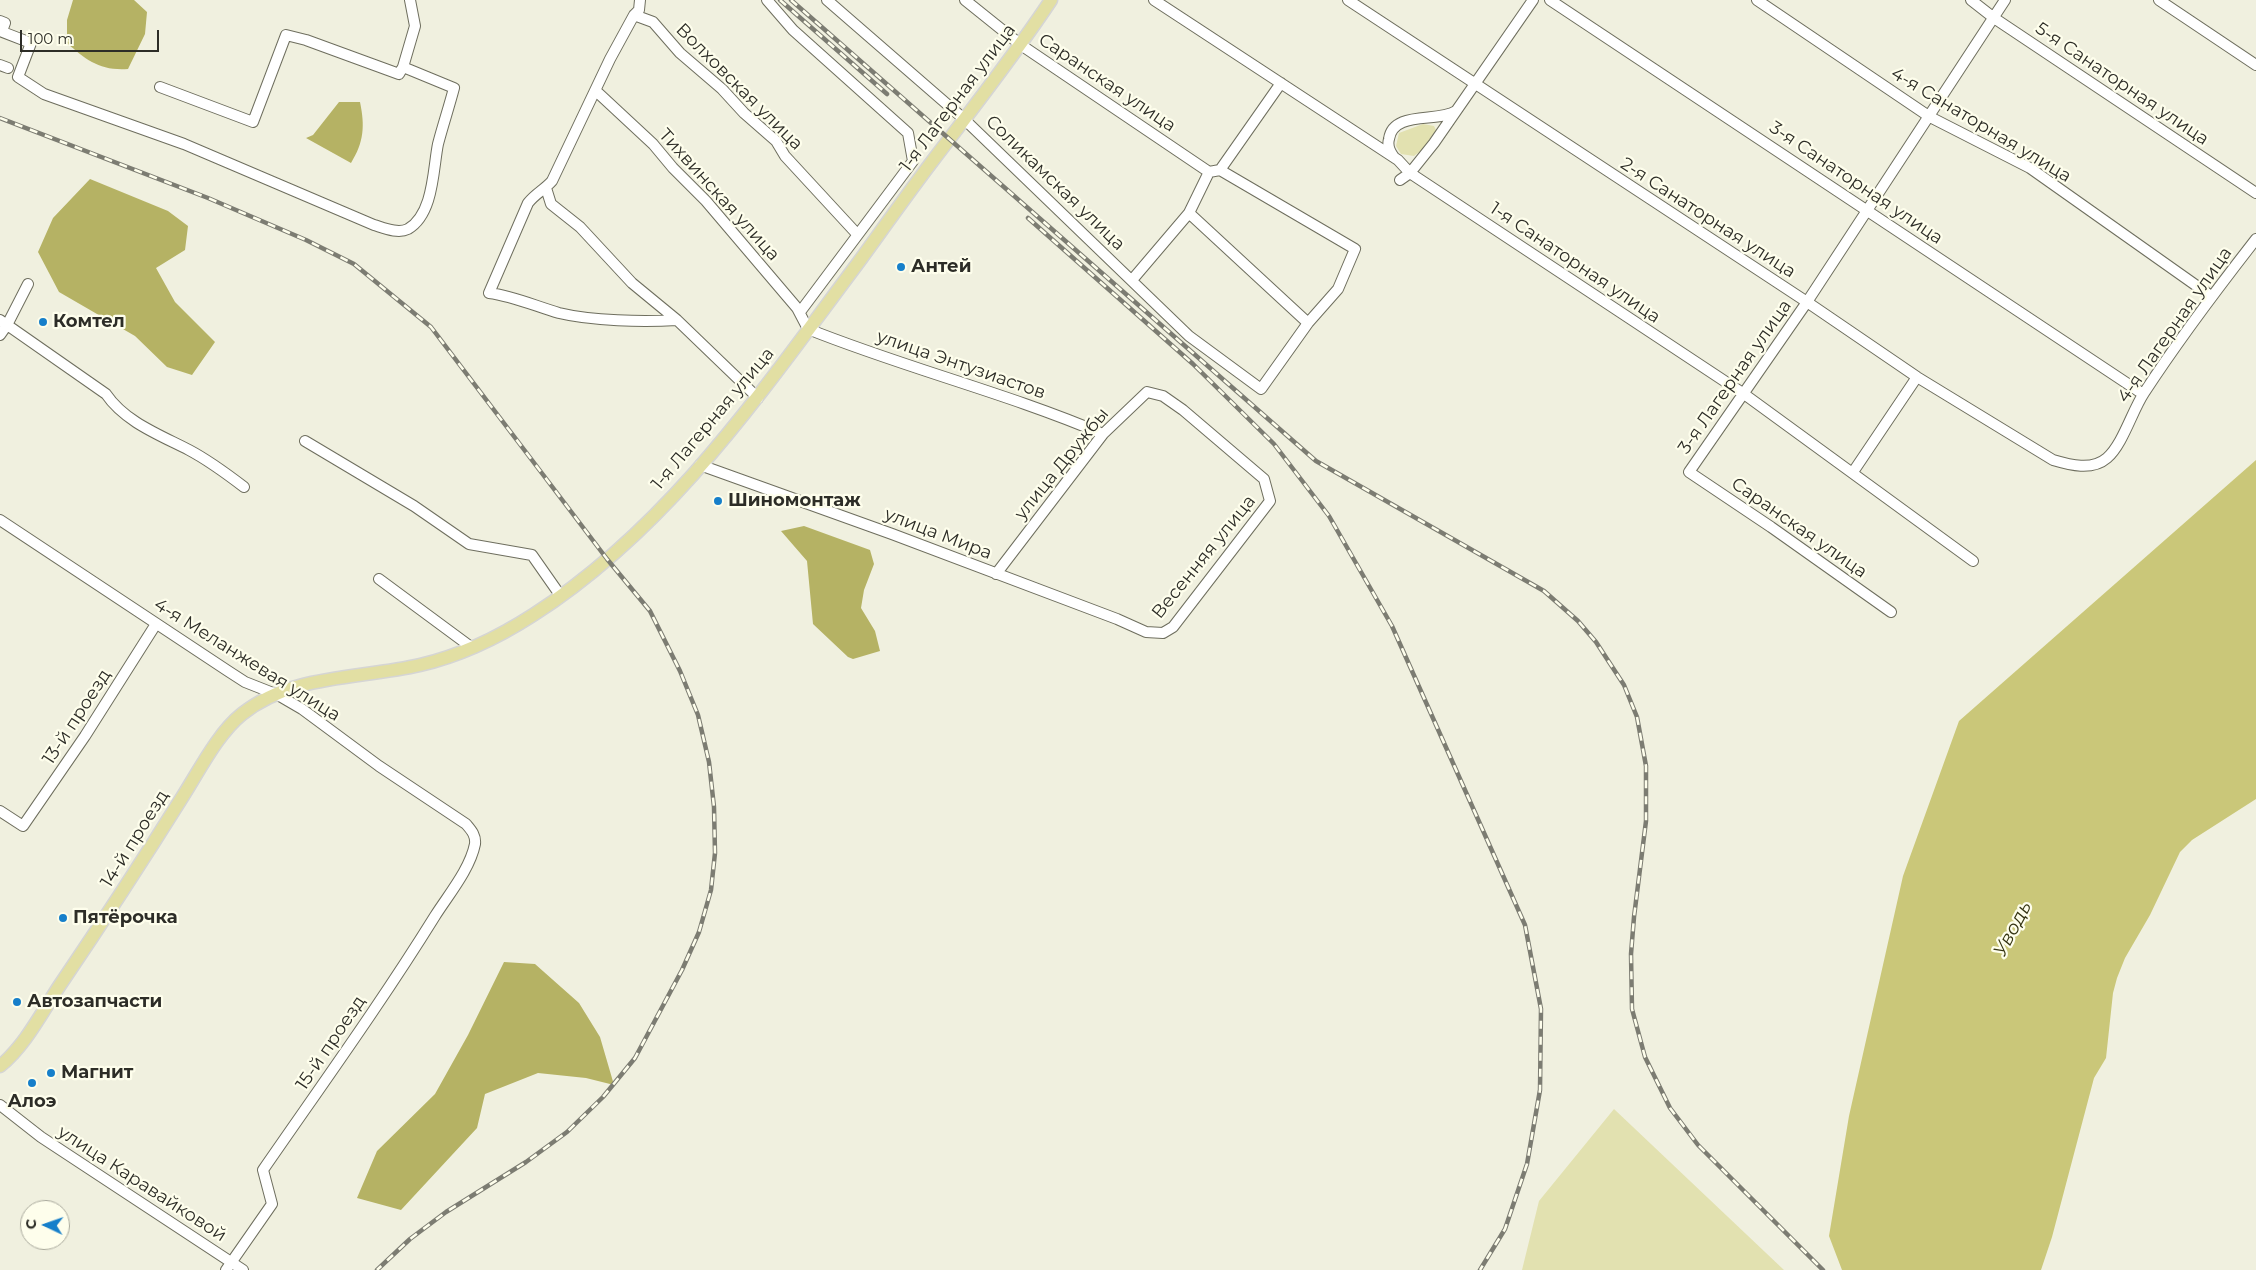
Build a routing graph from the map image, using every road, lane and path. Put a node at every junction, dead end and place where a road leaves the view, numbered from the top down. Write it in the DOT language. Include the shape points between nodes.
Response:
graph roads {
  1 [pos="410,0"];
  2 [pos="640,0"];
  3 [pos="767,0"];
  4 [pos="827,0"];
  5 [pos="965,0"];
  6 [pos="1051,0"];
  7 [pos="1154,0"];
  8 [pos="1348,0"];
  9 [pos="1533,0"];
  10 [pos="1550,0"];
  11 [pos="1757,0"];
  12 [pos="1971,0"];
  13 [pos="2005,0"];
  14 [pos="2159,0"];
  15 [pos="634,15"];
  16 [pos="1994,18"];
  17 [pos="1,28"];
  18 [pos="1021,45"];
  19 [pos="2256,65"];
  20 [pos="403,67"];
  21 [pos="1281,83"];
  22 [pos="1476,86"];
  23 [pos="160,87"];
  24 [pos="596,91"];
  25 [pos="1457,110"];
  26 [pos="1930,117"];
  27 [pos="964,120"];
  28 [pos="1424,156"];
  29 [pos="1398,160"];
  30 [pos="1220,170"];
  31 [pos="1209,172"];
  32 [pos="1410,173"];
  33 [pos="1400,180"];
  34 [pos="546,188"];
  35 [pos="2256,193"];
  36 [pos="1868,210"];
  37 [pos="1189,213"];
  38 [pos="858,234"];
  39 [pos="2256,239"];
  40 [pos="1132,280"];
  41 [pos="28,284"];
  42 [pos="2211,296"];
  43 [pos="1807,302"];
  44 [pos="800,312"];
  45 [pos="677,320"];
  46 [pos="4,323"];
  47 [pos="1308,323"];
  48 [pos="808,329"];
  49 [pos="0,335"];
  50 [pos="1917,377"];
  51 [pos="1744,394"];
  52 [pos="2143,394"];
  53 [pos="758,398"];
  54 [pos="1103,434"];
  55 [pos="305,441"];
  56 [pos="2052,460"];
  57 [pos="700,465"];
  58 [pos="1689,472"];
  59 [pos="1853,472"];
  60 [pos="244,487"];
  61 [pos="1270,501"];
  62 [pos="0,520"];
  63 [pos="1973,561"];
  64 [pos="996,574"];
  65 [pos="379,580"];
  66 [pos="560,595"];
  67 [pos="1891,612"];
  68 [pos="156,624"];
  69 [pos="1163,634"];
  70 [pos="471,648"];
  71 [pos="278,695"];
  72 [pos="0,811"];
  73 [pos="473,832"];
  74 [pos="0,1066"];
  75 [pos="0,1105"];
  76 [pos="229,1266"];
  77 [pos="243,1270"];
  1 -- 20 [label="street" via="415,26"];
  2 -- 15 [label="street" via="639,10"];
  3 -- 38 [label="street" via="793,30 908,133 913,161"];
  4 -- 27 [label="street, Соликамская улица"];
  5 -- 18 [label="street, Саранская улица"];
  6 -- 18 [label="main road, 1-я Лагерная улица"];
  7 -- 21 [label="street, 1-я Санаторная улица"];
  8 -- 22 [label="street, 2-я Санаторная улица"];
  9 -- 22 [label="street"];
  10 -- 36 [label="street, 3-я Санаторная улица"];
  11 -- 26 [label="street, 4-я Санаторная улица"];
  12 -- 16 [label="street, 5-я Санаторная улица"];
  13 -- 16 [label="street, 3-я Лагерная улица"];
  14 -- 19 [label="street"];
  15 -- 24 [label="street"];
  15 -- 38 [label="street, Волховская улица" via="653,22 680,53 776,141 785,156"];
  16 -- 26 [label="street, 3-я Лагерная улица"];
  16 -- 35 [label="street, 5-я Санаторная улица"];
  17 -- 20 [label="street" via="31,43 18,77 44,94 184,144 392,231 406,230 417,222 433,189 438,146 454,88"];
  18 -- 27 [label="main road, 1-я Лагерная улица"];
  18 -- 31 [label="street, Саранская улица"];
  20 -- 23 [label="street" via="399,74 286,35 253,122"];
  21 -- 29 [label="street, 1-я Санаторная улица"];
  21 -- 30 [label="street"];
  22 -- 25 [label="street"];
  22 -- 43 [label="street, 2-я Санаторная улица"];
  24 -- 34 [label="street"];
  24 -- 44 [label="street, Тихвинская улица" via="653,144 706,201"];
  25 -- 28 [label="street"];
  25 -- 29 [label="street" via="1446,116 1423,118 1396,126 1388,143"];
  26 -- 36 [label="street, 3-я Лагерная улица"];
  26 -- 42 [label="street, 4-я Санаторная улица" via="2030,168"];
  27 -- 40 [label="street, Соликамская улица"];
  27 -- 48 [label="main road, 1-я Лагерная улица"];
  28 -- 29 [label="street" via="1412,163"];
  28 -- 32 [label="street"];
  29 -- 32 [label="street, 1-я Санаторная улица"];
  30 -- 31 [label="street"];
  30 -- 47 [label="street" via="1355,249 1338,289"];
  31 -- 37 [label="street"];
  32 -- 33 [label="street"];
  32 -- 51 [label="street, 1-я Санаторная улица"];
  34 -- 45 [label="street" via="551,204 580,226 632,283"];
  34 -- 45 [label="street" via="536,193 528,203 488,293 501,294 559,313 628,320"];
  36 -- 43 [label="street, 3-я Лагерная улица"];
  36 -- 52 [label="street, 3-я Санаторная улица"];
  37 -- 40 [label="street"];
  37 -- 47 [label="street"];
  38 -- 44 [label="street"];
  39 -- 42 [label="street, 4-я Лагерная улица"];
  40 -- 47 [label="street, Соликамская улица" via="1189,336 1260,389"];
  41 -- 46 [label="street"];
  42 -- 52 [label="street, 4-я Лагерная улица"];
  43 -- 50 [label="street, 2-я Санаторная улица"];
  43 -- 51 [label="street, 3-я Лагерная улица"];
  44 -- 48 [label="street, Тихвинская улица"];
  45 -- 53 [label="street"];
  46 -- 49 [label="street"];
  46 -- 60 [label="street" via="106,394 113,405 125,414 191,451"];
  48 -- 53 [label="main road, 1-я Лагерная улица"];
  48 -- 54 [label="street, улица Энтузиастов" via="1046,410"];
  50 -- 56 [label="street, 2-я Санаторная улица"];
  50 -- 59 [label="street"];
  51 -- 58 [label="street, 3-я Лагерная улица"];
  51 -- 59 [label="street, 1-я Санаторная улица"];
  52 -- 56 [label="street, 4-я Лагерная улица" via="2106,460 2092,466"];
  53 -- 57 [label="main road, 1-я Лагерная улица"];
  54 -- 61 [label="street, улица Дружбы" via="1147,392 1163,396 1264,479"];
  54 -- 64 [label="street, улица Дружбы"];
  55 -- 66 [label="street" via="414,506 469,544 532,555"];
  57 -- 64 [label="street, улица Мира"];
  57 -- 66 [label="main road, 1-я Лагерная улица" via="639,531"];
  58 -- 67 [label="street, Саранская улица"];
  59 -- 63 [label="street, 1-я Санаторная улица"];
  61 -- 69 [label="street, Весенняя улица" via="1173,627"];
  62 -- 68 [label="street, 4-я Меланжевая улица"];
  64 -- 69 [label="street, улица Мира" via="1146,632"];
  65 -- 70 [label="street"];
  66 -- 70 [label="main road, 1-я Лагерная улица" via="526,619"];
  68 -- 71 [label="street, 4-я Меланжевая улица" via="245,682"];
  68 -- 72 [label="street, 13-й проезд" via="24,826"];
  70 -- 71 [label="main road, 1-я Лагерная улица" via="421,665 309,683"];
  71 -- 73 [label="street, 4-я Меланжевая улица" via="466,824"];
  71 -- 74 [label="main road, 14-й проезд" via="242,714 228,728 39,1017 10,1058"];
  73 -- 76 [label="street, 15-й проезд" via="475,842 470,860 422,938 263,1170 272,1204"];
  75 -- 76 [label="street, улица Каравайковой" via="41,1137"];
  76 -- 77 [label="street, улица Каравайковой"];
}
